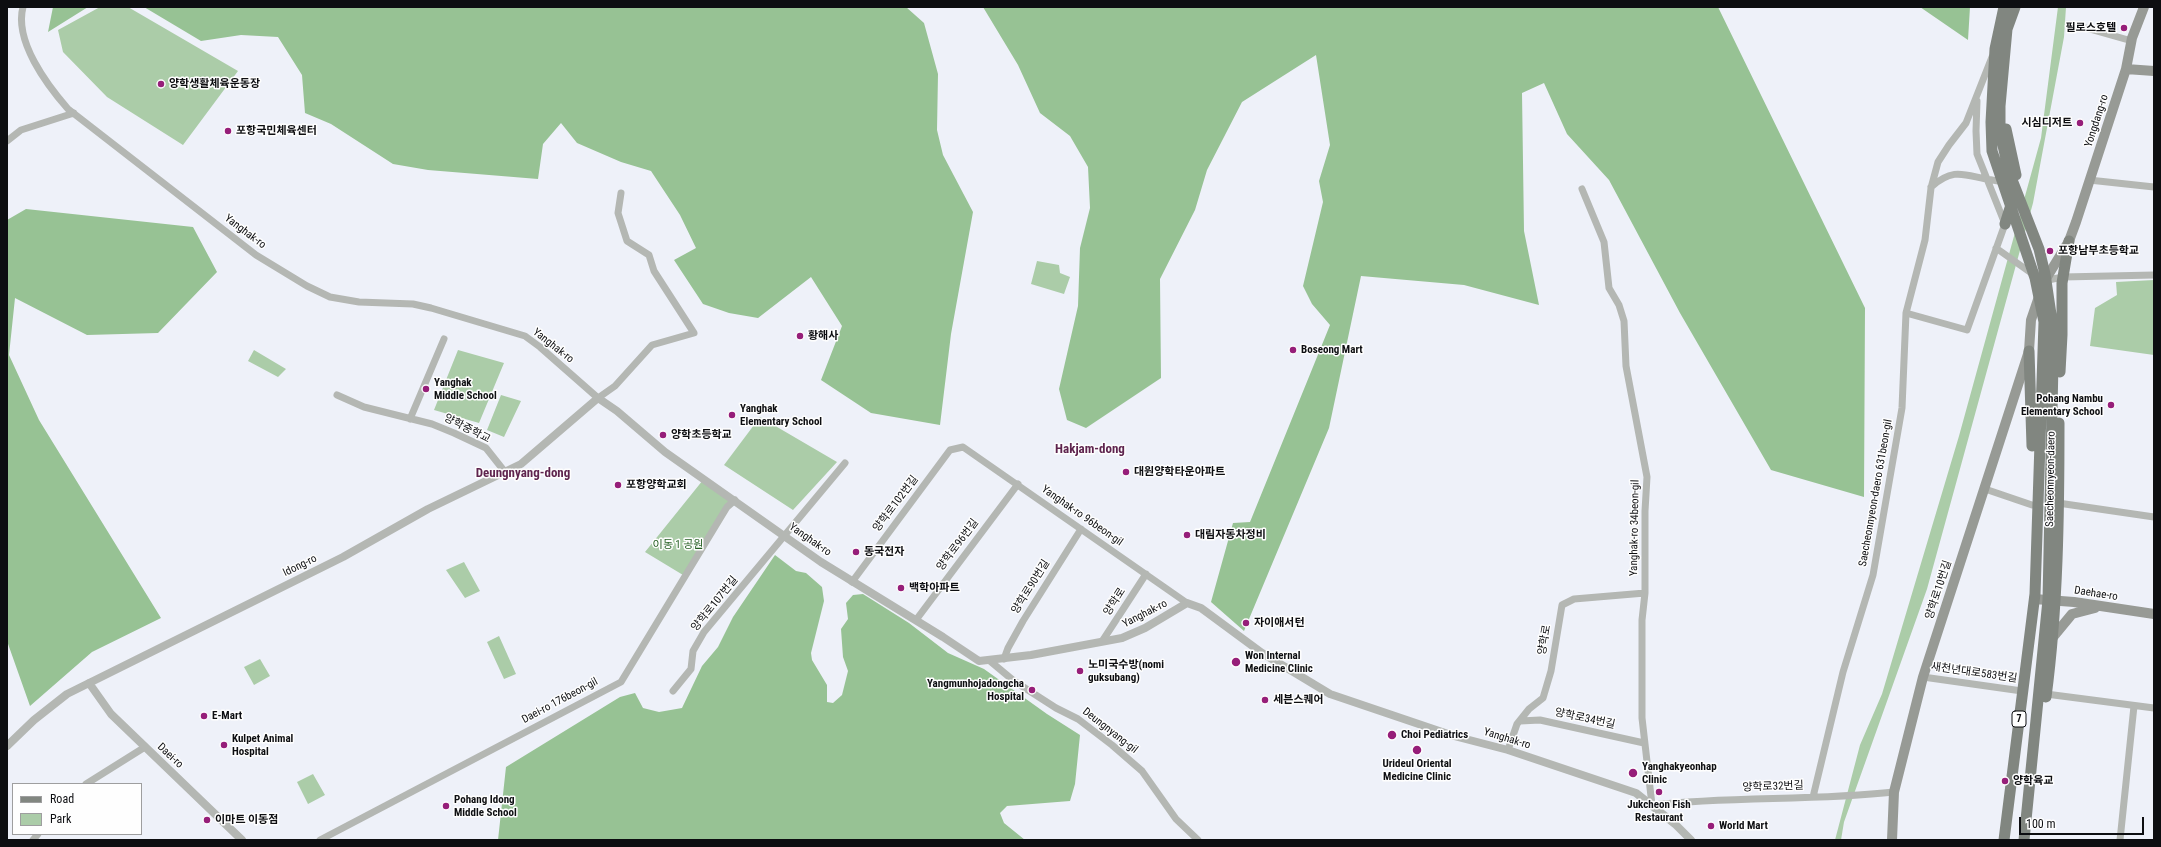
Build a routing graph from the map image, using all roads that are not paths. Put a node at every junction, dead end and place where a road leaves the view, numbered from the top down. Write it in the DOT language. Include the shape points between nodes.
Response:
graph roads {
  1 [pos="23,7"];
  2 [pos="2004,7"];
  3 [pos="2015,7"];
  4 [pos="2144,7"];
  5 [pos="2086,28"];
  6 [pos="2007,29"];
  7 [pos="2132,41"];
  8 [pos="1995,49"];
  9 [pos="2126,70"];
  10 [pos="2154,71"];
  11 [pos="1977,94"];
  12 [pos="74,113"];
  13 [pos="1995,133"];
  14 [pos="7,140"];
  15 [pos="2016,171"];
  16 [pos="1986,179"];
  17 [pos="2089,180"];
  18 [pos="2154,187"];
  19 [pos="1931,188"];
  20 [pos="1582,189"];
  21 [pos="621,193"];
  22 [pos="2005,224"];
  23 [pos="2069,241"];
  24 [pos="1996,248"];
  25 [pos="2154,274"];
  26 [pos="2063,277"];
  27 [pos="2044,282"];
  28 [pos="1906,313"];
  29 [pos="2062,326"];
  30 [pos="2030,338"];
  31 [pos="444,339"];
  32 [pos="2029,351"];
  33 [pos="337,395"];
  34 [pos="598,398"];
  35 [pos="410,419"];
  36 [pos="963,447"];
  37 [pos="845,463"];
  38 [pos="505,472"];
  39 [pos="1018,484"];
  40 [pos="1985,489"];
  41 [pos="735,500"];
  42 [pos="2058,503"];
  43 [pos="2032,505"];
  44 [pos="2154,517"];
  45 [pos="1081,529"];
  46 [pos="785,536"];
  47 [pos="1146,574"];
  48 [pos="852,582"];
  49 [pos="1645,593"];
  50 [pos="2034,596"];
  51 [pos="2052,600"];
  52 [pos="1187,603"];
  53 [pos="2099,607"];
  54 [pos="2154,614"];
  55 [pos="916,620"];
  56 [pos="2053,637"];
  57 [pos="1102,640"];
  58 [pos="1004,659"];
  59 [pos="990,661"];
  60 [pos="1923,677"];
  61 [pos="89,683"];
  62 [pos="673,691"];
  63 [pos="2022,691"];
  64 [pos="2046,694"];
  65 [pos="2134,706"];
  66 [pos="2154,708"];
  67 [pos="1520,721"];
  68 [pos="2037,723"];
  69 [pos="1644,743"];
  70 [pos="7,746"];
  71 [pos="145,747"];
  72 [pos="1508,750"];
  73 [pos="88,783"];
  74 [pos="1894,792"];
  75 [pos="1812,797"];
  76 [pos="1652,805"];
  77 [pos="242,840"];
  78 [pos="320,840"];
  79 [pos="1198,840"];
  80 [pos="1691,840"];
  81 [pos="1892,840"];
  82 [pos="2004,840"];
  83 [pos="2024,840"];
  84 [pos="2028,840"];
  85 [pos="2120,840"];
  1 -- 12 [label="street, Yanghak-ro" via="20,19 35,67 52,91"];
  2 -- 8 [label="main road, Saecheonnyeon-daero"];
  3 -- 6 [label="main road, Saecheonnyeon-daero"];
  4 -- 7 [label="main road, Yongdang-ro"];
  5 -- 7 [label="street"];
  6 -- 13 [label="main road, Saecheonnyeon-daero"];
  6 -- 15 [label="main road" via="2006,128"];
  7 -- 9 [label="main road, Yongdang-ro"];
  8 -- 11 [label="street, Saecheonnyeon-daero 631beon-gil"];
  8 -- 13 [label="main road, Saecheonnyeon-daero"];
  9 -- 10 [label="main road"];
  9 -- 17 [label="main road, Yongdang-ro"];
  11 -- 16 [label="street" via="1977,154"];
  11 -- 19 [label="street, Saecheonnyeon-daero 631beon-gil" via="1966,123 1938,162"];
  12 -- 14 [label="street" via="21,130"];
  12 -- 34 [label="street, Yanghak-ro" via="256,255 306,286 330,297 359,302 413,304 431,308 525,336"];
  13 -- 50 [label="main road, Saecheonnyeon-daero / 7" via="1992,151 2035,278 2044,322"];
  13 -- 51 [label="main road, Saecheonnyeon-daero" via="2039,249 2049,293 2052,321"];
  15 -- 16 [label="street" via="2007,180"];
  15 -- 22 [label="main road" via="2015,195"];
  16 -- 19 [label="street" via="1957,172 1942,178"];
  16 -- 22 [label="street"];
  17 -- 18 [label="street"];
  17 -- 23 [label="main road, Yongdang-ro"];
  19 -- 28 [label="street, Saecheonnyeon-daero 631beon-gil" via="1924,240"];
  20 -- 49 [label="street, Yanghak-ro 34beon-gil" via="1604,242 1609,288 1619,305 1624,321 1626,366 1647,477"];
  21 -- 34 [label="street" via="618,214 627,241 649,255 654,271 694,333 652,345 615,386"];
  22 -- 24 [label="street"];
  23 -- 26 [label="main road"];
  23 -- 27 [label="main road, Yongdang-ro"];
  24 -- 27 [label="street"];
  24 -- 28 [label="street" via="1967,330"];
  25 -- 26 [label="street"];
  26 -- 27 [label="street"];
  26 -- 29 [label="main road"];
  27 -- 30 [label="main road, 양학로10번길" via="2031,320"];
  28 -- 75 [label="street, Saecheonnyeon-daero 631beon-gil" via="1902,408 1873,575 1843,672"];
  29 -- 30 [label="main road" via="2039,329"];
  29 -- 42 [label="main road"];
  30 -- 32 [label="main road, 양학로10번길"];
  31 -- 35 [label="street"];
  32 -- 40 [label="main road, 양학로10번길"];
  32 -- 43 [label="main road"];
  33 -- 35 [label="street, 양학중학교" via="364,407"];
  34 -- 38 [label="street, Idong-ro" via="521,464"];
  34 -- 41 [label="street, Yanghak-ro" via="665,452"];
  35 -- 38 [label="street, 양학중학교" via="432,424 486,448"];
  36 -- 39 [label="street, Yanghak-ro 96beon-gil"];
  36 -- 48 [label="street, 양학로102번길" via="950,450"];
  37 -- 46 [label="street, 양학로107번길"];
  38 -- 61 [label="street, Idong-ro" via="428,509 343,557"];
  39 -- 45 [label="street, Yanghak-ro 96beon-gil"];
  39 -- 55 [label="street, 양학로96번길"];
  40 -- 43 [label="street"];
  40 -- 60 [label="main road, 양학로10번길"];
  41 -- 46 [label="street, Yanghak-ro"];
  41 -- 78 [label="street, Daei-ro 176beon-gil" via="727,508 620,682"];
  42 -- 44 [label="street"];
  42 -- 51 [label="main road"];
  43 -- 50 [label="main road" via="2030,581"];
  45 -- 47 [label="street, Yanghak-ro 96beon-gil"];
  45 -- 58 [label="street, 양학로90번길" via="1023,621"];
  46 -- 48 [label="street, Yanghak-ro"];
  46 -- 62 [label="street, 양학로107번길" via="704,632 693,651 691,669"];
  47 -- 52 [label="street, Yanghak-ro 96beon-gil"];
  47 -- 57 [label="street, 양학로"];
  48 -- 55 [label="street, Yanghak-ro"];
  49 -- 67 [label="street, 양학로" via="1574,599 1562,605 1543,698 1529,709"];
  49 -- 69 [label="street, Yanghak-ro 34beon-gil" via="1642,620"];
  50 -- 51 [label="main road, Daehae-ro"];
  50 -- 63 [label="main road, Saecheonnyeon-daero / 7"];
  51 -- 53 [label="main road, Daehae-ro"];
  51 -- 56 [label="main road"];
  51 -- 68 [label="main road, Saecheonnyeon-daero / 7"];
  52 -- 57 [label="street, Yanghak-ro" via="1145,628 1122,638"];
  52 -- 72 [label="street, Yanghak-ro" via="1201,608 1262,653 1330,694 1454,736"];
  53 -- 54 [label="main road, Daehae-ro"];
  53 -- 56 [label="main road" via="2072,614"];
  55 -- 59 [label="street, Yanghak-ro" via="979,661"];
  56 -- 64 [label="main road"];
  57 -- 58 [label="street, Yanghak-ro"];
  58 -- 59 [label="street, Yanghak-ro"];
  59 -- 79 [label="street, Deungnyang-gil" via="1014,681 1078,719 1112,745 1142,771 1176,819"];
  60 -- 63 [label="street, 새천년대로583번길"];
  60 -- 74 [label="main road, 양학로10번길"];
  61 -- 70 [label="street, Idong-ro" via="62,697"];
  61 -- 71 [label="street, Daei-ro" via="106,708"];
  63 -- 82 [label="main road, Saecheonnyeon-daero / 7"];
  64 -- 65 [label="street"];
  64 -- 68 [label="main road" via="2044,708"];
  65 -- 66 [label="street"];
  65 -- 85 [label="street"];
  67 -- 69 [label="street, 양학로34번길" via="1540,720"];
  67 -- 72 [label="street, 양학로"];
  68 -- 83 [label="main road, Saecheonnyeon-daero / 7"];
  69 -- 76 [label="street, Yanghak-ro 34beon-gil"];
  71 -- 73 [label="street"];
  71 -- 77 [label="street, Daei-ro"];
  72 -- 76 [label="street, Yanghak-ro" via="1636,793"];
  74 -- 75 [label="street, 양학로32번길" via="1850,797"];
  74 -- 81 [label="main road, 양학로10번길"];
  75 -- 76 [label="street, 양학로32번길"];
  76 -- 80 [label="street, Yanghak-ro"];
  83 -- 84 [label="street"];
}
